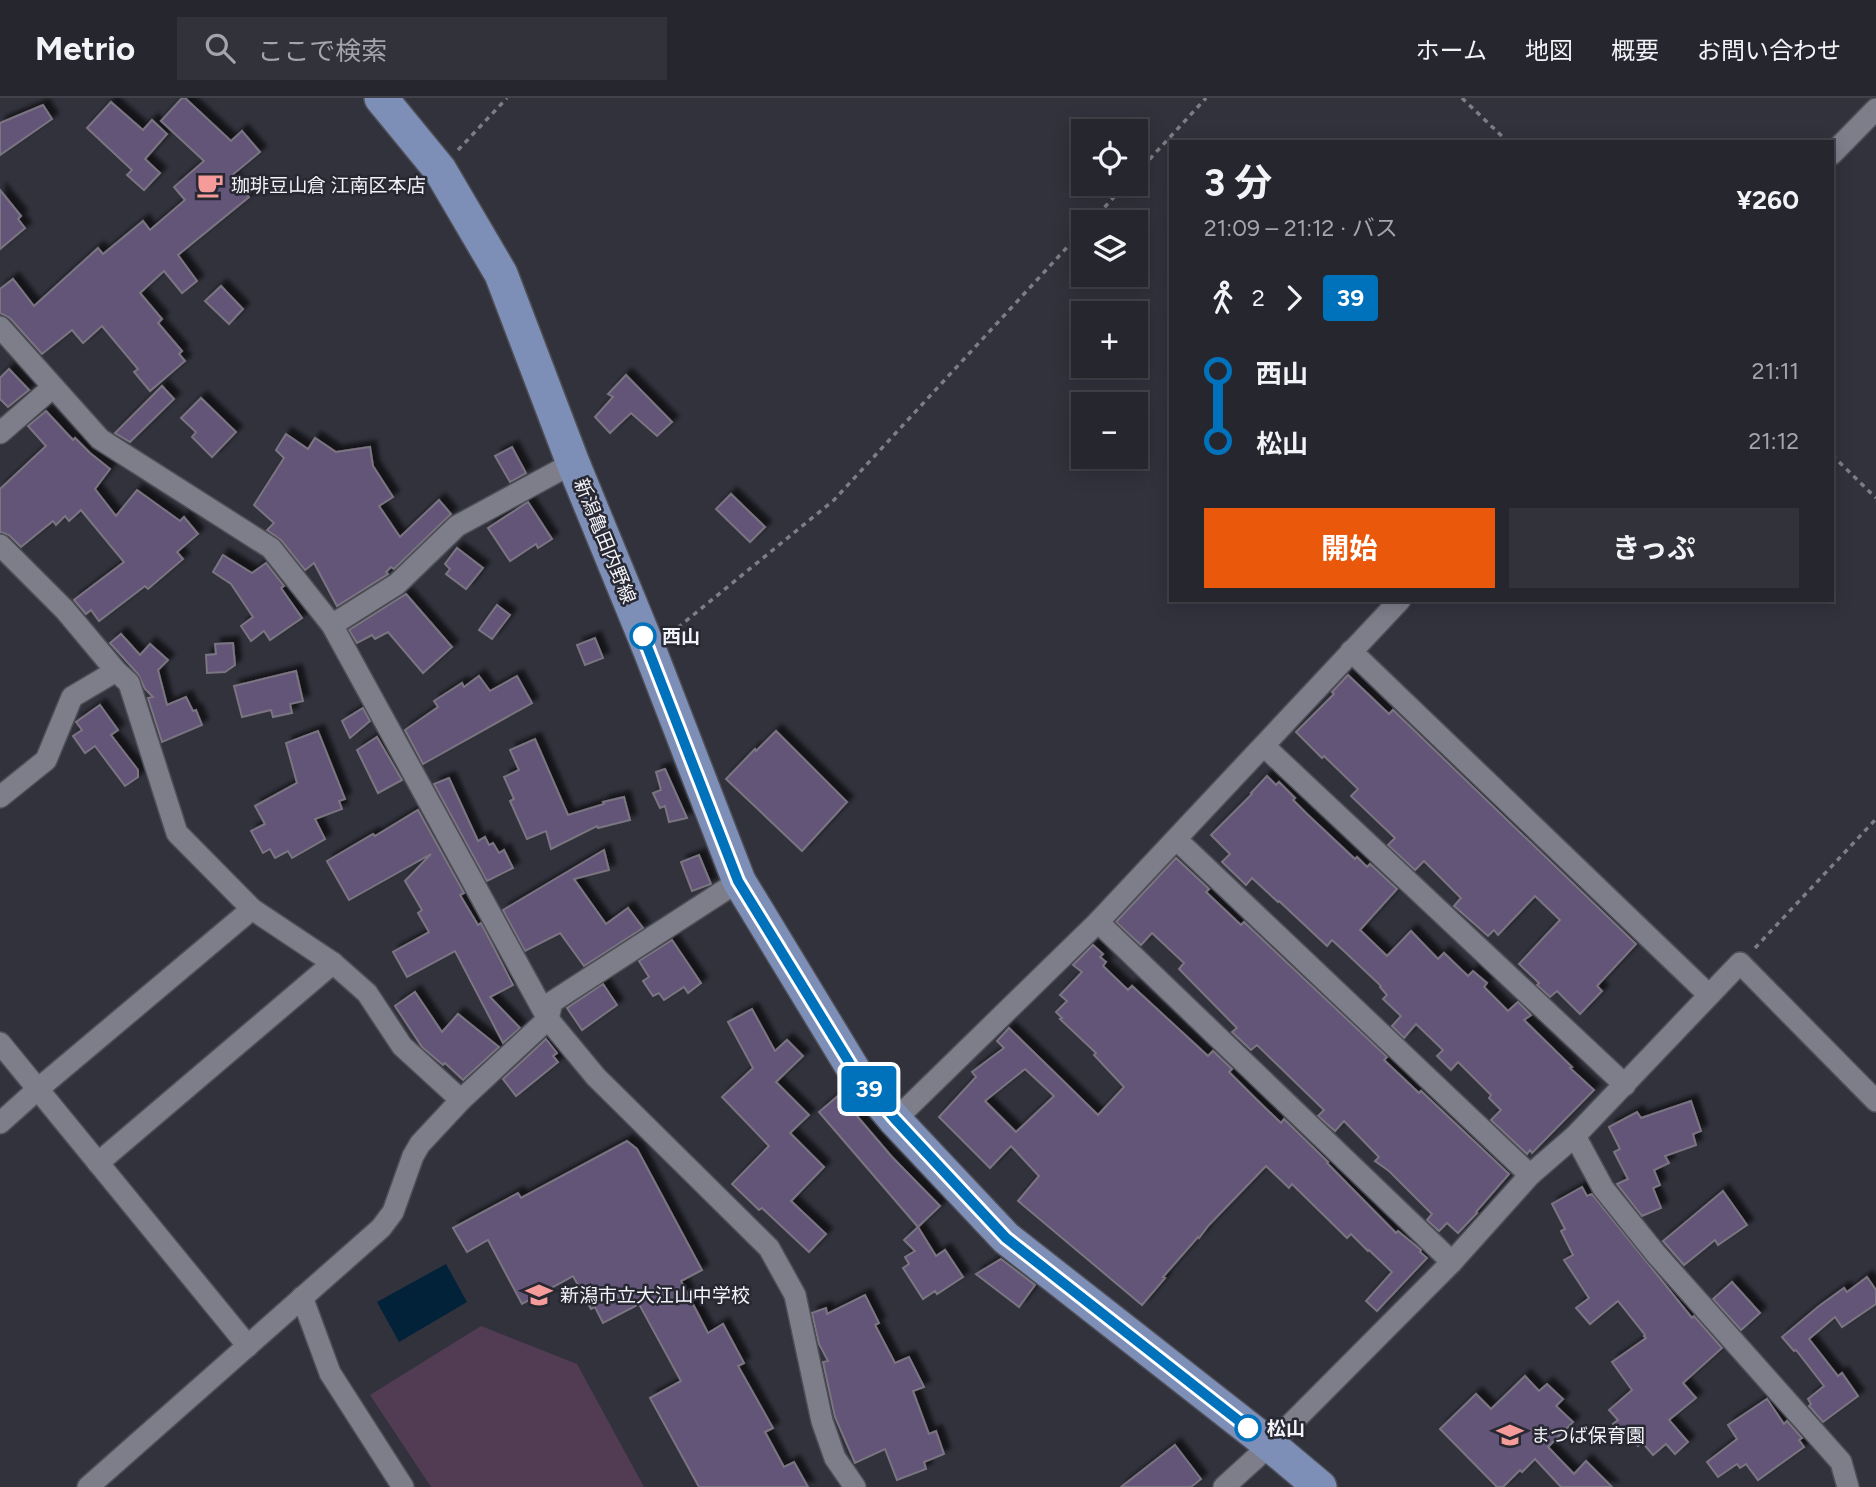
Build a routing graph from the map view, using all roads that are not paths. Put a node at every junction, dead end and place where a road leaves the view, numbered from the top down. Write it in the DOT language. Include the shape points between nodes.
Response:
graph roads {
  1 [pos="381,98"];
  2 [pos="1876,109"];
  3 [pos="1834,152"];
  4 [pos="0,327"];
  5 [pos="53,387"];
  6 [pos="0,433"];
  7 [pos="573,463"];
  8 [pos="0,545"];
  9 [pos="1398,602"];
  10 [pos="332,625"];
  11 [pos="1351,651"];
  12 [pos="116,671"];
  13 [pos="1265,746"];
  14 [pos="0,797"];
  15 [pos="1177,840"];
  16 [pos="738,881"];
  17 [pos="252,909"];
  18 [pos="1098,922"];
  19 [pos="333,963"];
  20 [pos="1709,995"];
  21 [pos="548,1019"];
  22 [pos="0,1043"];
  23 [pos="1625,1085"];
  24 [pos="38,1089"];
  25 [pos="461,1100"];
  26 [pos="1876,1101"];
  27 [pos="895,1119"];
  28 [pos="0,1123"];
  29 [pos="1575,1136"];
  30 [pos="98,1163"];
  31 [pos="1530,1175"];
  32 [pos="1452,1262"];
  33 [pos="302,1297"];
  34 [pos="248,1346"];
  35 [pos="1270,1445"];
  36 [pos="88,1487"];
  37 [pos="403,1487"];
  38 [pos="855,1487"];
  39 [pos="1224,1487"];
  40 [pos="1320,1487"];
  41 [pos="1848,1487"];
  1 -- 7 [label="main road, 新潟亀田内野線" via="440,170 501,274"];
  2 -- 3 [label="street"];
  4 -- 5 [label="street"];
  5 -- 6 [label="street"];
  5 -- 10 [label="street" via="100,439 271,548"];
  7 -- 10 [label="street" via="457,526 397,584"];
  7 -- 16 [label="main road, 新潟亀田内野線"];
  8 -- 12 [label="street" via="65,610"];
  9 -- 11 [label="street"];
  10 -- 21 [label="street"];
  11 -- 13 [label="street"];
  11 -- 20 [label="street"];
  12 -- 14 [label="street" via="72,698 46,760"];
  12 -- 17 [label="street" via="129,683 177,833"];
  13 -- 15 [label="street"];
  13 -- 23 [label="street"];
  15 -- 18 [label="street"];
  15 -- 31 [label="street"];
  16 -- 21 [label="street" via="552,1002"];
  16 -- 27 [label="main road, 新潟亀田内野線" via="855,1072"];
  17 -- 19 [label="street"];
  17 -- 24 [label="street"];
  18 -- 27 [label="street"];
  18 -- 32 [label="street"];
  19 -- 25 [label="street" via="367,993 402,1046"];
  19 -- 30 [label="street"];
  20 -- 23 [label="street"];
  20 -- 26 [label="street" via="1740,963"];
  21 -- 25 [label="street"];
  21 -- 38 [label="street" via="596,1077 769,1248 795,1295 821,1421 835,1458"];
  22 -- 24 [label="street"];
  23 -- 29 [label="street"];
  24 -- 28 [label="street"];
  24 -- 30 [label="street"];
  25 -- 33 [label="street" via="419,1144 393,1212 381,1228"];
  27 -- 35 [label="main road, 新潟亀田内野線" via="1006,1238"];
  29 -- 31 [label="street"];
  29 -- 41 [label="street" via="1603,1188 1656,1254 1841,1462"];
  30 -- 34 [label="street"];
  31 -- 32 [label="street"];
  32 -- 35 [label="street"];
  33 -- 34 [label="street"];
  33 -- 37 [label="street" via="330,1373"];
  34 -- 36 [label="street"];
  35 -- 39 [label="street"];
  35 -- 40 [label="main road, 新潟亀田内野線"];
}
